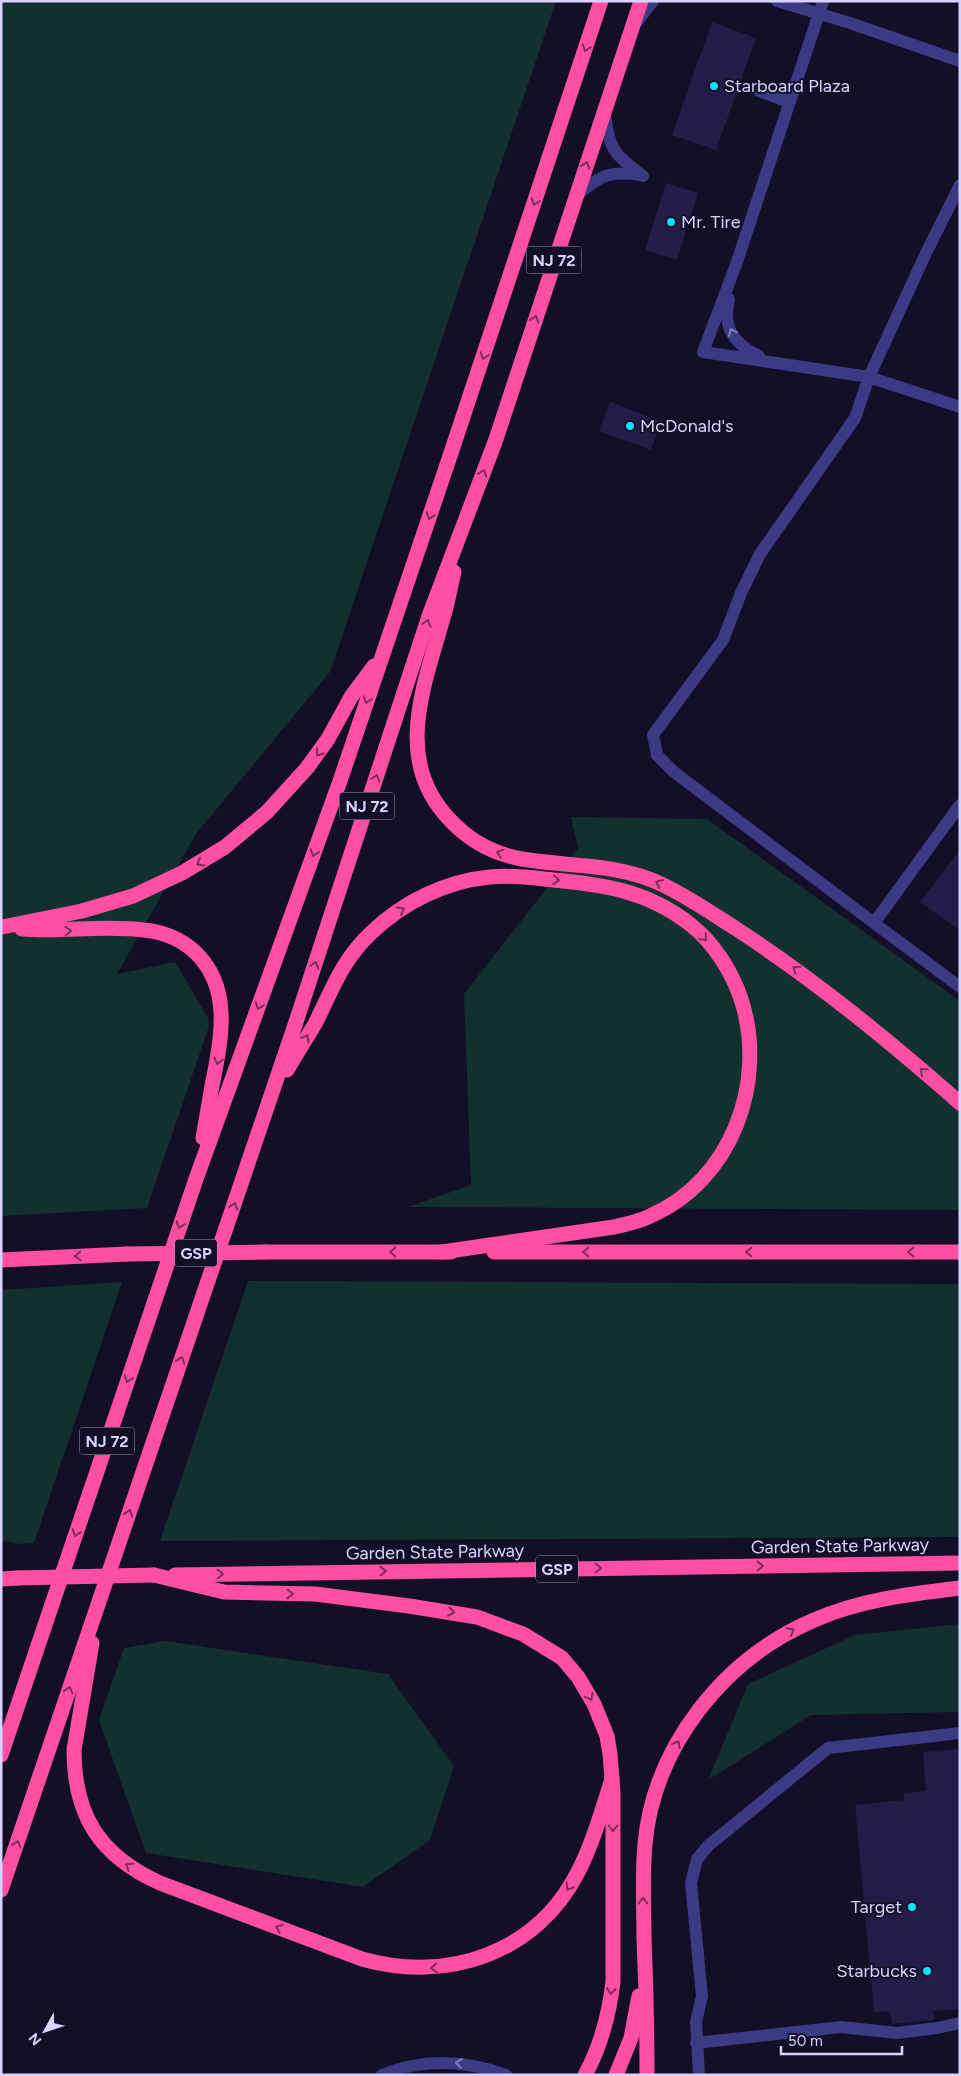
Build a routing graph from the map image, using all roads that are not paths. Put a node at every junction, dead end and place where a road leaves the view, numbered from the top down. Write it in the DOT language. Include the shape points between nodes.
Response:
graph roads {
  1 [pos="601,1"];
  2 [pos="641,1"];
  3 [pos="653,1"];
  4 [pos="778,1"];
  5 [pos="823,1"];
  6 [pos="818,14"];
  7 [pos="633,27"];
  8 [pos="960,61"];
  9 [pos="759,91"];
  10 [pos="789,102"];
  11 [pos="604,112"];
  12 [pos="960,185"];
  13 [pos="576,196"];
  14 [pos="737,262"];
  15 [pos="768,361"];
  16 [pos="870,377"];
  17 [pos="960,407"];
  18 [pos="466,519"];
  19 [pos="383,654"];
  20 [pos="960,805"];
  21 [pos="874,923"];
  22 [pos="2,927"];
  23 [pos="960,987"];
  24 [pos="272,1095"];
  25 [pos="960,1103"];
  26 [pos="196,1179"];
  27 [pos="442,1252"];
  28 [pos="960,1252"];
  29 [pos="1,1260"];
  30 [pos="960,1563"];
  31 [pos="154,1575"];
  32 [pos="1,1579"];
  33 [pos="960,1588"];
  34 [pos="96,1609"];
  35 [pos="960,1733"];
  36 [pos="1,1755"];
  37 [pos="612,1779"];
  38 [pos="1,1890"];
  39 [pos="645,1950"];
  40 [pos="960,2023"];
  41 [pos="696,2042"];
  42 [pos="382,2075"];
  43 [pos="506,2075"];
  44 [pos="585,2075"];
  45 [pos="616,2075"];
  46 [pos="647,2075"];
  47 [pos="700,2075"];
  1 -- 19 [label="highway, NJ 72, one-way"];
  2 -- 7 [label="highway, NJ 72"];
  3 -- 7 [label="street"];
  4 -- 6 [label="street"];
  5 -- 6 [label="street"];
  6 -- 8 [label="street"];
  6 -- 10 [label="street"];
  7 -- 11 [label="highway, NJ 72"];
  9 -- 10 [label="street"];
  10 -- 14 [label="street"];
  13 -- 11 [label="highway, NJ 72, one-way"];
  11 -- 13 [label="street" via="607,136 613,149 643,176 611,173"];
  12 -- 16 [label="street"];
  18 -- 13 [label="highway, NJ 72, one-way" via="495,442"];
  15 -- 14 [label="street, one-way" via="745,350 729,329 727,306"];
  14 -- 15 [label="street" via="703,352"];
  15 -- 16 [label="street"];
  16 -- 17 [label="street"];
  16 -- 21 [label="street" via="855,418 760,554 723,640 653,735 657,755 674,772"];
  24 -- 18 [label="highway, NJ 72, one-way" via="429,616"];
  25 -- 18 [label="highway, one-way" via="810,979 675,891 627,871 523,859 496,852 468,837 446,817 430,792 419,764 417,718"];
  19 -- 22 [label="highway, one-way" via="350,697 328,739 307,768 267,812 225,847 190,869 133,896 82,911"];
  19 -- 26 [label="highway, NJ 72, one-way"];
  20 -- 21 [label="street"];
  21 -- 23 [label="street"];
  22 -- 26 [label="highway, one-way" via="51,931 156,931 181,941 204,961 218,990 222,1025"];
  24 -- 27 [label="highway, one-way" via="350,956 382,923 436,890 492,877 586,883 637,894 693,926 732,978 750,1038 750,1069 744,1106 733,1134 716,1162 678,1200 633,1222"];
  34 -- 24 [label="highway, NJ 72, one-way"];
  26 -- 36 [label="highway, NJ 72, one-way"];
  28 -- 27 [label="highway, GSP, one-way"];
  27 -- 29 [label="highway, GSP, one-way, bridge" via="127,1254"];
  31 -- 30 [label="highway, Garden State Parkway / GSP, one-way"];
  31 -- 32 [label="highway, Garden State Parkway / GSP, bridge"];
  31 -- 37 [label="highway, one-way" via="224,1592 315,1594 441,1611 477,1617 523,1634 562,1658 587,1691 607,1736"];
  39 -- 33 [label="highway, one-way" via="644,1862 652,1804 678,1742 701,1706 760,1650 813,1620 879,1600"];
  37 -- 34 [label="highway, one-way" via="578,1872 551,1910 520,1937 492,1953 450,1966 414,1968 362,1959 145,1876 116,1856 95,1832 80,1802 74,1750"];
  38 -- 34 [label="highway, NJ 72, one-way"];
  35 -- 41 [label="street" via="828,1748 709,1845 697,1859 691,1883 702,1996 696,2022"];
  37 -- 44 [label="highway, one-way" via="612,1982 600,2043"];
  39 -- 45 [label="highway" via="634,2025"];
  39 -- 46 [label="highway"];
  40 -- 41 [label="street" via="897,2033 841,2027"];
  41 -- 47 [label="street"];
  43 -- 42 [label="street, one-way" via="450,2062 418,2064"];
}
